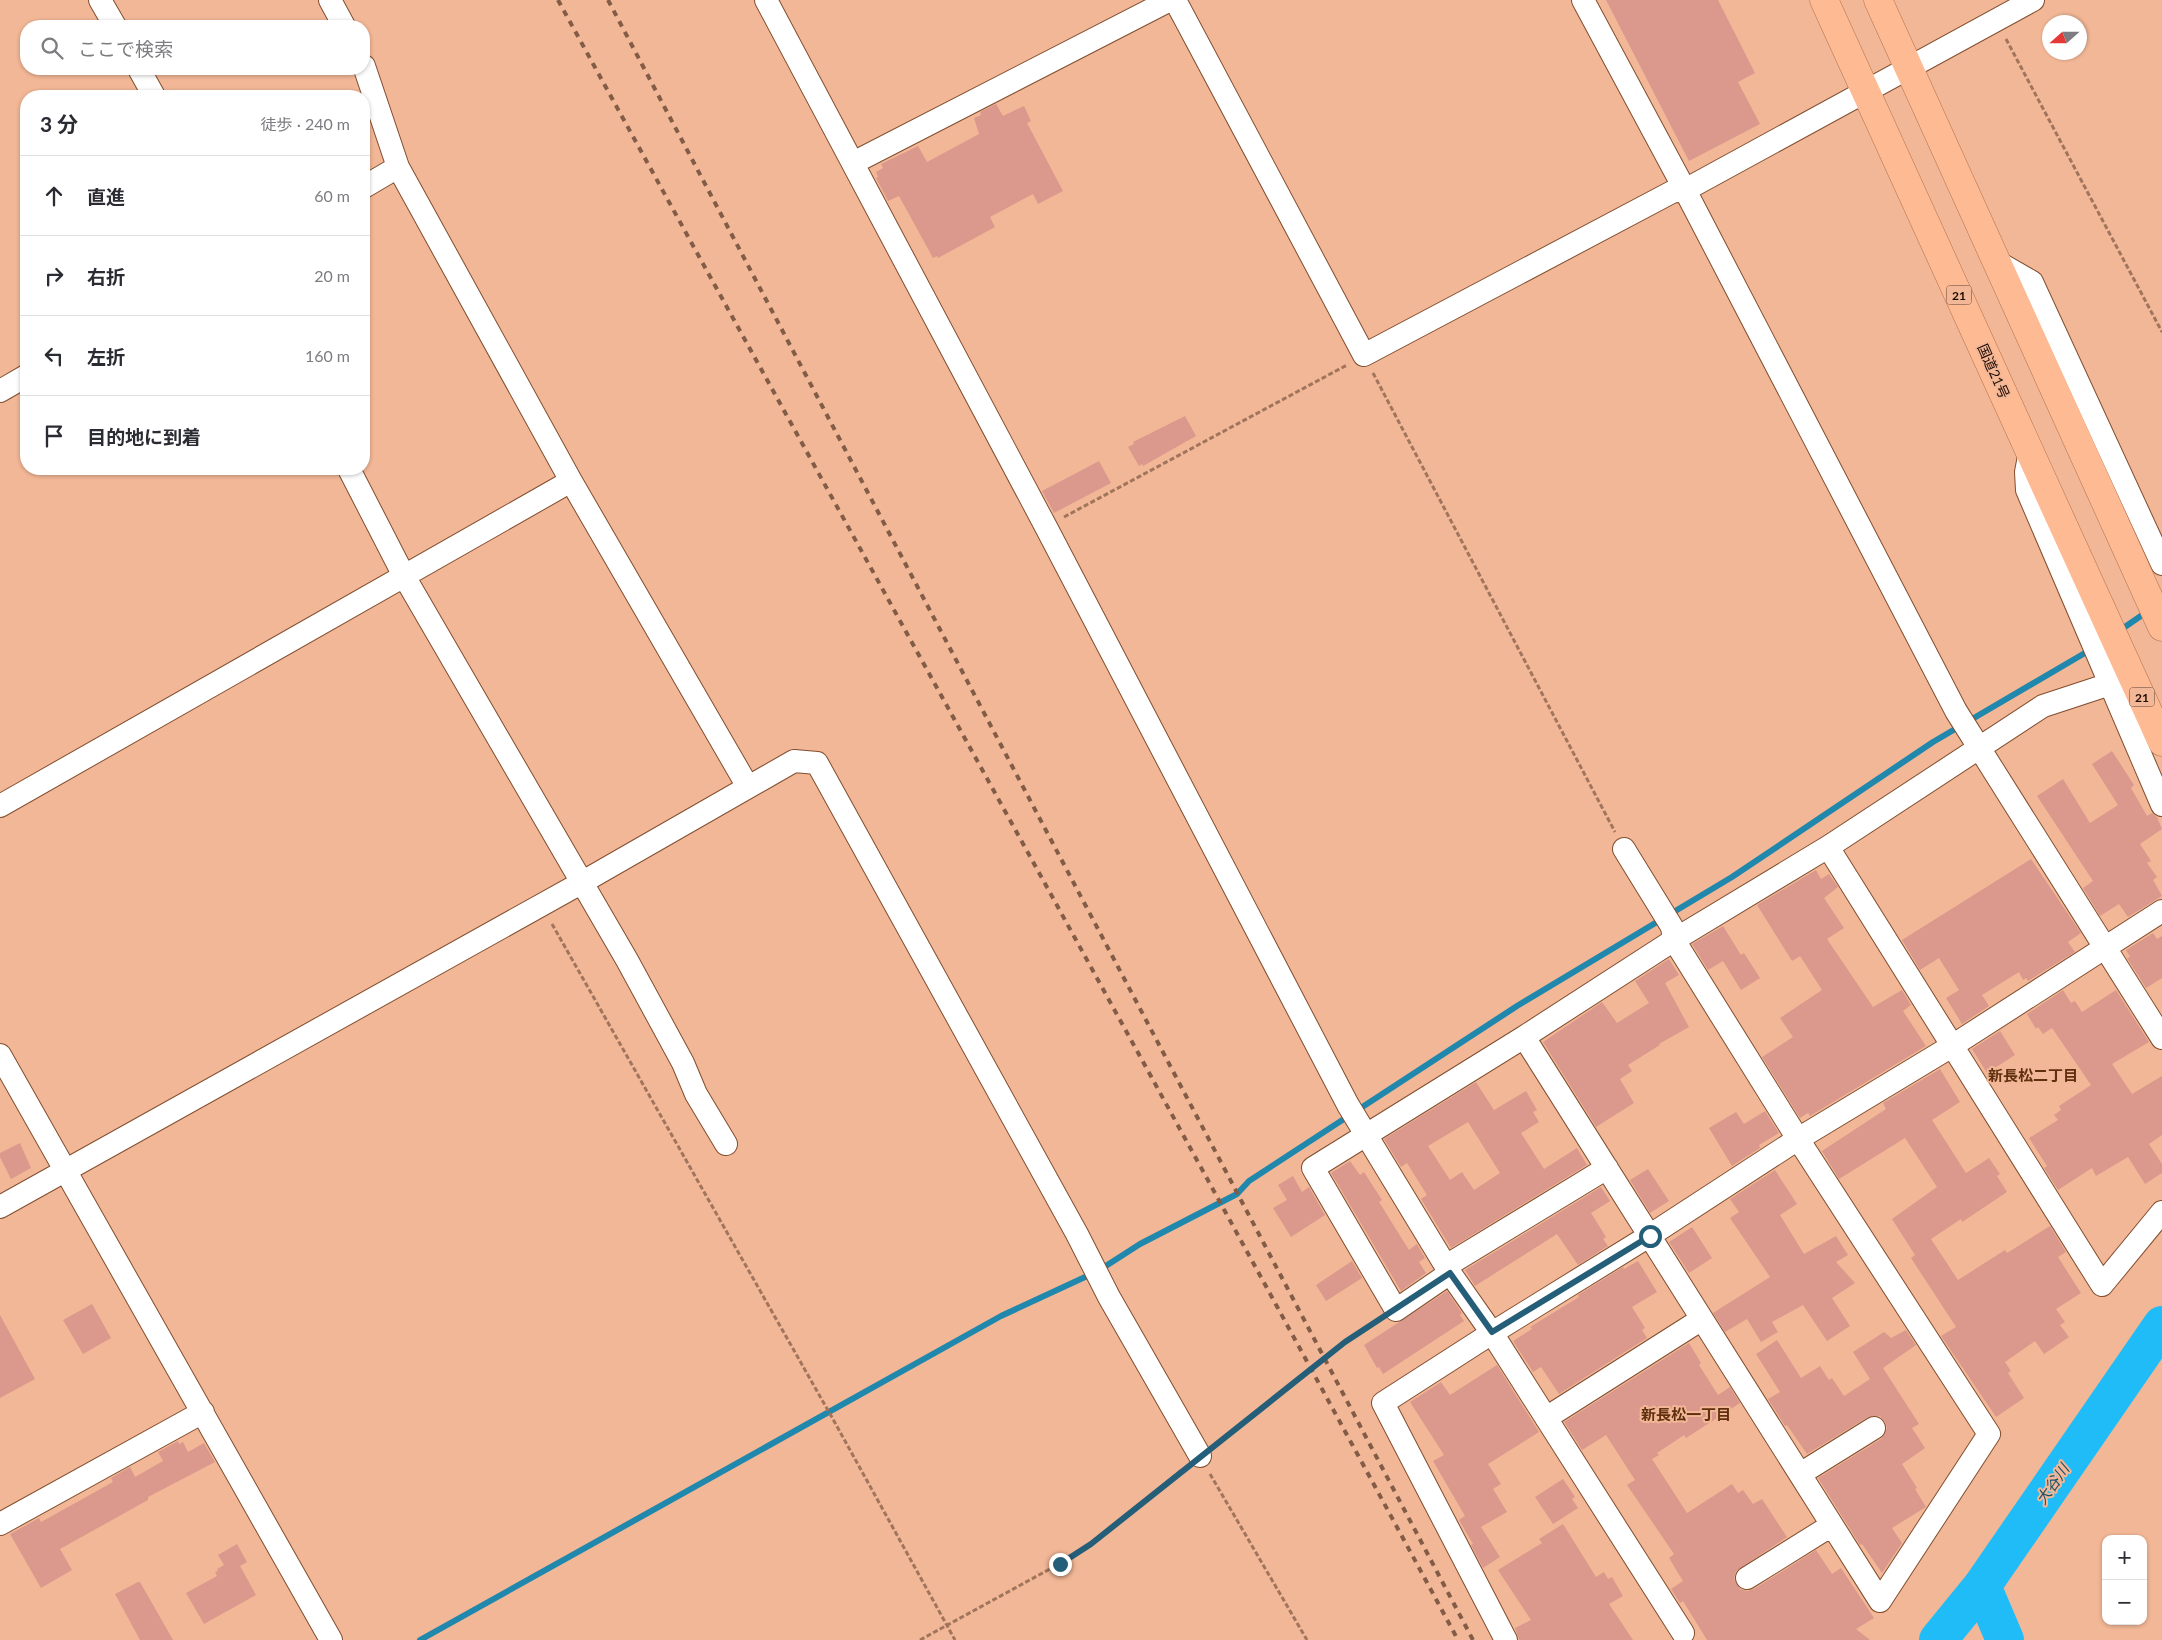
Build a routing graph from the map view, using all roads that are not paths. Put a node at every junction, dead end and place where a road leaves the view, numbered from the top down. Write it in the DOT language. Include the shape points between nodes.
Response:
graph roads {
  1 [pos="100,0"];
  2 [pos="330,0"];
  3 [pos="766,0"];
  4 [pos="1170,0"];
  5 [pos="1175,0"];
  6 [pos="1583,0"];
  7 [pos="1824,0"];
  8 [pos="1878,0"];
  9 [pos="2032,0"];
  10 [pos="112,20"];
  11 [pos="341,20"];
  12 [pos="1909,67"];
  13 [pos="142,75"];
  14 [pos="367,75"];
  15 [pos="151,90"];
  16 [pos="1866,92"];
  17 [pos="853,163"];
  18 [pos="398,167"];
  19 [pos="370,183"];
  20 [pos="1685,190"];
  21 [pos="1999,263"];
  22 [pos="20,379"];
  23 [pos="0,391"];
  24 [pos="2030,451"];
  25 [pos="352,475"];
  26 [pos="571,481"];
  27 [pos="2162,564"];
  28 [pos="404,576"];
  29 [pos="2162,626"];
  30 [pos="2110,684"];
  31 [pos="1975,740"];
  32 [pos="2162,742"];
  33 [pos="748,787"];
  34 [pos="2162,805"];
  35 [pos="0,806"];
  36 [pos="1828,846"];
  37 [pos="1624,849"];
  38 [pos="581,883"];
  39 [pos="2162,911"];
  40 [pos="1673,934"];
  41 [pos="2106,948"];
  42 [pos="1524,1037"];
  43 [pos="2162,1038"];
  44 [pos="1952,1046"];
  45 [pos="0,1055"];
  46 [pos="1365,1130"];
  47 [pos="1798,1139"];
  48 [pos="726,1144"];
  49 [pos="1607,1168"];
  50 [pos="66,1170"];
  51 [pos="0,1207"];
  52 [pos="2162,1212"];
  53 [pos="1650,1236"];
  54 [pos="1448,1270"];
  55 [pos="1702,1319"];
  56 [pos="1492,1332"];
  57 [pos="202,1412"];
  58 [pos="1546,1418"];
  59 [pos="1874,1428"];
  60 [pos="1200,1456"];
  61 [pos="1800,1474"];
  62 [pos="0,1524"];
  63 [pos="1832,1525"];
  64 [pos="1747,1578"];
  65 [pos="1681,1638"];
  66 [pos="331,1640"];
  67 [pos="1506,1640"];
  1 -- 10 [label="street"];
  2 -- 11 [label="street"];
  3 -- 17 [label="street"];
  4 -- 17 [label="street"];
  5 -- 20 [label="street" via="1364,355 1672,192"];
  6 -- 20 [label="street"];
  7 -- 16 [label="highway, 国道21号 / 21"];
  8 -- 12 [label="highway"];
  9 -- 12 [label="street"];
  12 -- 16 [label="street"];
  12 -- 21 [label="highway"];
  13 -- 15 [label="street"];
  14 -- 18 [label="street"];
  16 -- 20 [label="street"];
  16 -- 24 [label="highway, 国道21号 / 21"];
  17 -- 46 [label="street" via="1348,1105"];
  18 -- 19 [label="street"];
  18 -- 26 [label="street"];
  20 -- 31 [label="street" via="1956,710"];
  21 -- 27 [label="street" via="2032,282"];
  21 -- 29 [label="highway"];
  22 -- 23 [label="street"];
  24 -- 30 [label="street" via="2027,490"];
  24 -- 32 [label="highway, 国道21号 / 21"];
  25 -- 28 [label="street"];
  26 -- 28 [label="street"];
  26 -- 33 [label="street"];
  28 -- 35 [label="street"];
  28 -- 38 [label="street"];
  30 -- 31 [label="street" via="2043,706"];
  30 -- 34 [label="street"];
  31 -- 36 [label="street"];
  31 -- 41 [label="street"];
  33 -- 38 [label="street"];
  33 -- 60 [label="street" via="794,761 817,763"];
  36 -- 40 [label="street"];
  36 -- 44 [label="street"];
  37 -- 40 [label="street"];
  38 -- 48 [label="street"];
  38 -- 50 [label="street"];
  39 -- 41 [label="street"];
  40 -- 42 [label="street"];
  40 -- 47 [label="street"];
  41 -- 43 [label="street"];
  41 -- 44 [label="street"];
  42 -- 46 [label="street"];
  42 -- 49 [label="street"];
  44 -- 47 [label="street"];
  44 -- 52 [label="street" via="2102,1285"];
  45 -- 50 [label="street"];
  46 -- 54 [label="street"];
  46 -- 54 [label="street" via="1313,1168 1396,1310"];
  47 -- 53 [label="street"];
  47 -- 63 [label="street" via="1990,1434 1880,1601"];
  49 -- 53 [label="street"];
  49 -- 54 [label="street"];
  50 -- 51 [label="street"];
  50 -- 57 [label="street"];
  53 -- 55 [label="street"];
  53 -- 56 [label="street"];
  54 -- 56 [label="street"];
  55 -- 58 [label="street"];
  55 -- 61 [label="street"];
  56 -- 58 [label="street"];
  56 -- 67 [label="street" via="1383,1403"];
  57 -- 62 [label="street"];
  57 -- 66 [label="street"];
  58 -- 65 [label="street"];
  59 -- 61 [label="street"];
  61 -- 63 [label="street"];
  63 -- 64 [label="street"];
}
